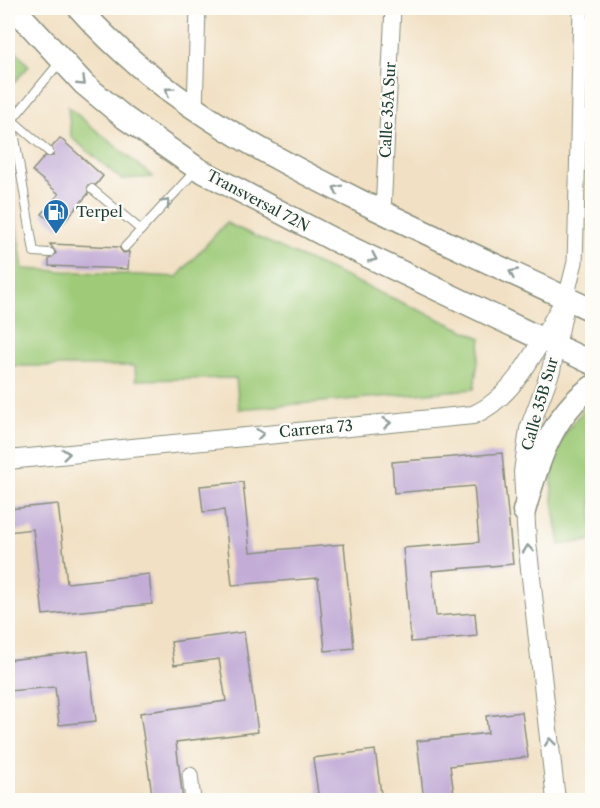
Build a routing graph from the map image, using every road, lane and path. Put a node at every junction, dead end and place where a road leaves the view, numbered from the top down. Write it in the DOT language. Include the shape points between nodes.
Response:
graph roads {
  1 [pos="14,8"];
  2 [pos="79,8"];
  3 [pos="198,8"];
  4 [pos="393,8"];
  5 [pos="581,8"];
  6 [pos="61,61"];
  7 [pos="195,110"];
  8 [pos="12,120"];
  9 [pos="49,152"];
  10 [pos="198,169"];
  11 [pos="92,189"];
  12 [pos="383,212"];
  13 [pos="141,230"];
  14 [pos="125,247"];
  15 [pos="50,253"];
  16 [pos="566,298"];
  17 [pos="592,310"];
  18 [pos="548,342"];
  19 [pos="592,363"];
  20 [pos="592,387"];
  21 [pos="8,460"];
  22 [pos="524,511"];
  23 [pos="190,775"];
  24 [pos="194,801"];
  25 [pos="556,801"];
  1 -- 6 [label="main road, Transversal 72N"];
  7 -- 2 [label="main road, one-way" via="122,51"];
  3 -- 7 [label="street"];
  4 -- 12 [label="street, Calle 35A Sur"];
  5 -- 16 [label="street" via="576,228"];
  6 -- 8 [label="lane"];
  6 -- 10 [label="main road, Transversal 72N, one-way" via="125,118"];
  12 -- 7 [label="main road, one-way" via="254,148"];
  8 -- 9 [label="lane"];
  8 -- 15 [label="lane" via="34,252"];
  13 -- 10 [label="lane, one-way"];
  10 -- 18 [label="main road, Transversal 72N, one-way" via="322,234"];
  11 -- 13 [label="lane"];
  16 -- 12 [label="main road, one-way"];
  13 -- 14 [label="lane"];
  16 -- 17 [label="main road"];
  16 -- 18 [label="street, Carrera 73"];
  18 -- 19 [label="main road, Transversal 72N"];
  21 -- 18 [label="street, Carrera 73, one-way" via="473,415 503,397"];
  18 -- 22 [label="street, Calle 35B Sur" via="551,370 527,440"];
  20 -- 22 [label="main road" via="573,404 549,438"];
  25 -- 22 [label="street, Calle 35B Sur, one-way"];
  23 -- 24 [label="street"];
}
